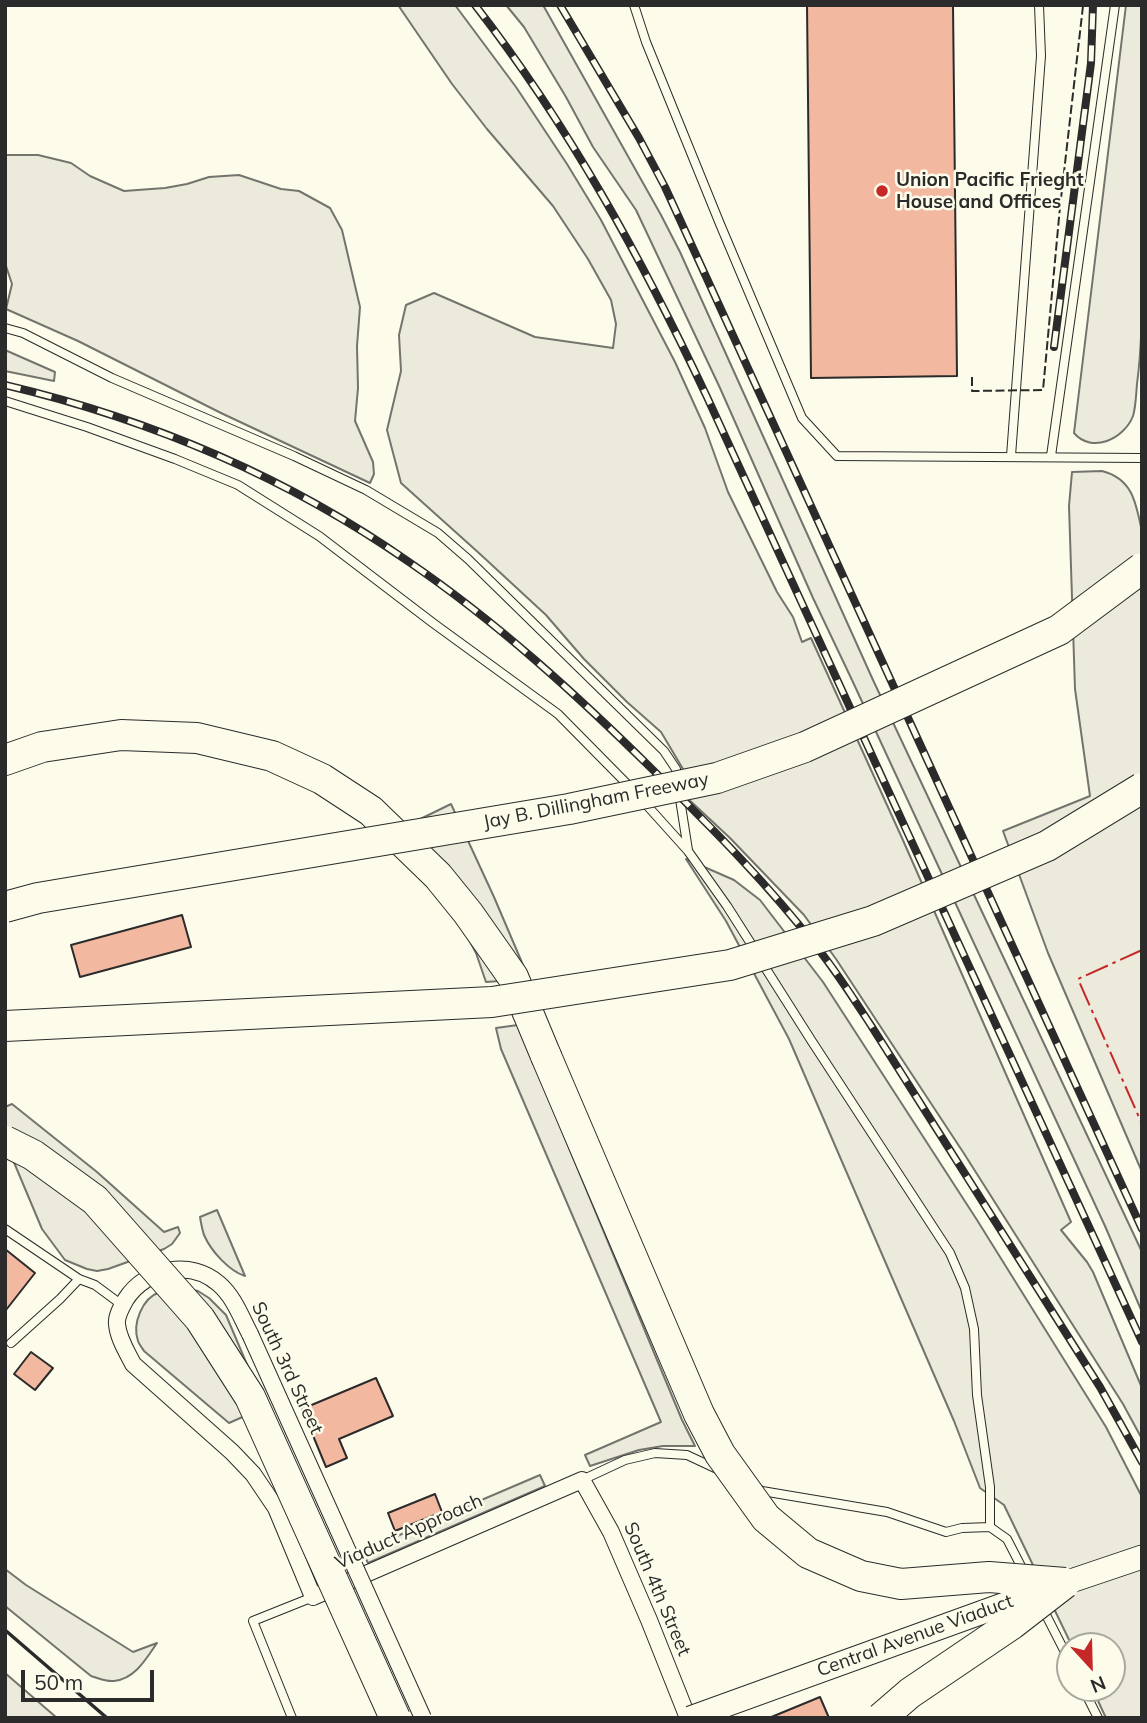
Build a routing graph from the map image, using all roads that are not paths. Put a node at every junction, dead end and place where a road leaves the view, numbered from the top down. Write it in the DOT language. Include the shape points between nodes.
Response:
graph roads {
  1 [pos="634,5"];
  2 [pos="1039,5"];
  3 [pos="1115,5"];
  4 [pos="5,328"];
  5 [pos="5,401"];
  6 [pos="1011,456"];
  7 [pos="1051,456"];
  8 [pos="1142,458"];
  9 [pos="1142,568"];
  10 [pos="5,760"];
  11 [pos="1142,788"];
  12 [pos="688,850"];
  13 [pos="5,907"];
  14 [pos="5,1026"];
  15 [pos="5,1141"];
  16 [pos="5,1229"];
  17 [pos="79,1279"];
  18 [pos="122,1306"];
  19 [pos="11,1343"];
  20 [pos="582,1480"];
  21 [pos="990,1527"];
  22 [pos="1142,1557"];
  23 [pos="1065,1583"];
  24 [pos="313,1597"];
  25 [pos="1056,1635"];
  26 [pos="1090,1702"];
  27 [pos="292,1718"];
  28 [pos="395,1718"];
  29 [pos="423,1718"];
  30 [pos="689,1718"];
  31 [pos="881,1718"];
  32 [pos="1098,1718"];
  1 -- 6 [label="lane" via="802,418 837,456"];
  2 -- 6 [label="lane" via="1041,56"];
  3 -- 7 [label="lane"];
  4 -- 12 [label="lane" via="366,490 438,533 663,751 676,769"];
  5 -- 12 [label="lane" via="163,454 238,485 319,536 558,714"];
  6 -- 7 [label="lane"];
  7 -- 8 [label="lane"];
  9 -- 13 [label="highway, Jay B. Dillingham Freeway, bridge" via="1059,630 805,747 717,778 569,809"];
  10 -- 23 [label="highway, bridge" via="41,747 121,735 197,738 272,756 322,779 371,811 438,876 513,977 699,1413 720,1454 766,1518 808,1553 860,1576 901,1584 989,1577"];
  11 -- 14 [label="highway, bridge" via="1047,846 885,916 730,965 492,1002"];
  12 -- 21 [label="lane" via="955,1264 974,1329"];
  15 -- 28 [label="highway, bridge" via="33,1155 95,1200 200,1320 250,1397"];
  16 -- 17 [label="lane"];
  17 -- 18 [label="lane"];
  17 -- 19 [label="lane"];
  18 -- 24 [label="street" via="116,1323 133,1364 253,1474 276,1508"];
  18 -- 29 [label="street, South 3rd Street, bridge" via="143,1281 183,1268 203,1272 232,1299"];
  20 -- 21 [label="lane" via="625,1460 655,1453 687,1455 762,1491 887,1512 946,1532"];
  20 -- 24 [label="street, Viaduct Approach"];
  20 -- 30 [label="street, South 4th Street" via="611,1532"];
  21 -- 25 [label="lane" via="1007,1539"];
  22 -- 23 [label="main road, Central Avenue Viaduct"];
  23 -- 30 [label="main road, Central Avenue Viaduct, bridge"];
  23 -- 31 [label="highway, bridge"];
  24 -- 27 [label="lane, Viaduct Approach" via="253,1621"];
  26 -- 32 [label="lane"];
}
